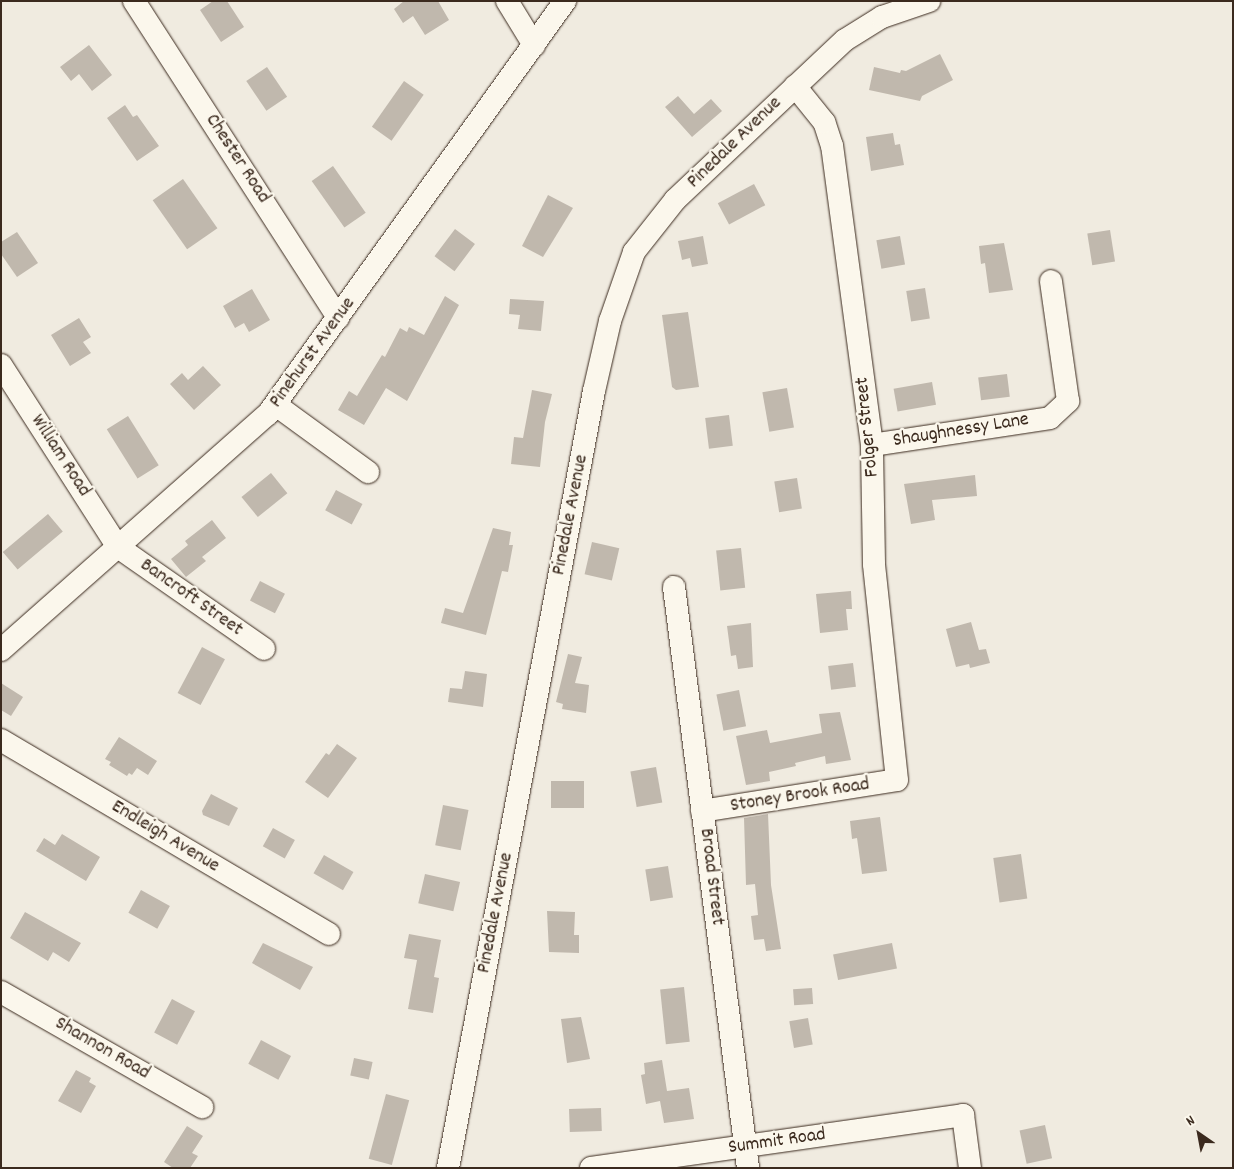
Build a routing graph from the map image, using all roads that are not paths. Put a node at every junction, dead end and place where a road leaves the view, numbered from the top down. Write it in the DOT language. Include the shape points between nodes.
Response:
graph roads {
  1 [pos="134,1"];
  2 [pos="507,1"];
  3 [pos="565,1"];
  4 [pos="928,1"];
  5 [pos="534,44"];
  6 [pos="795,86"];
  7 [pos="1050,281"];
  8 [pos="338,318"];
  9 [pos="1,365"];
  10 [pos="276,404"];
  11 [pos="872,445"];
  12 [pos="368,472"];
  13 [pos="118,547"];
  14 [pos="674,587"];
  15 [pos="264,649"];
  16 [pos="1,650"];
  17 [pos="1,740"];
  18 [pos="897,780"];
  19 [pos="702,811"];
  20 [pos="329,934"];
  21 [pos="1,992"];
  22 [pos="202,1107"];
  23 [pos="747,1157"];
  24 [pos="448,1168"];
  25 [pos="591,1168"];
  26 [pos="970,1168"];
  1 -- 8 [label="street, Chester Road"];
  2 -- 5 [label="street"];
  3 -- 5 [label="street, Pinehurst Avenue"];
  4 -- 6 [label="street, Pinedale Avenue" via="901,9 860,28"];
  5 -- 8 [label="street, Pinehurst Avenue"];
  6 -- 11 [label="street, Folger Street" via="824,122 832,146"];
  6 -- 24 [label="street, Pinedale Avenue" via="675,200 640,242 623,281 594,391"];
  7 -- 11 [label="street, Shaughnessy Lane" via="1068,401 1050,418"];
  8 -- 10 [label="street, Pinehurst Avenue"];
  9 -- 13 [label="street, William Road"];
  10 -- 12 [label="street"];
  10 -- 13 [label="street, Pinehurst Avenue"];
  11 -- 18 [label="street, Folger Street" via="874,564"];
  13 -- 15 [label="street, Bancroft Street"];
  13 -- 16 [label="street, Pinehurst Avenue"];
  14 -- 19 [label="street, Broad Street"];
  17 -- 20 [label="street, Endleigh Avenue"];
  18 -- 19 [label="street, Stoney Brook Road"];
  19 -- 23 [label="street, Broad Street"];
  21 -- 22 [label="street, Shannon Road"];
  23 -- 25 [label="street, Summit Road"];
  23 -- 26 [label="street, Summit Road" via="963,1115"];
}
